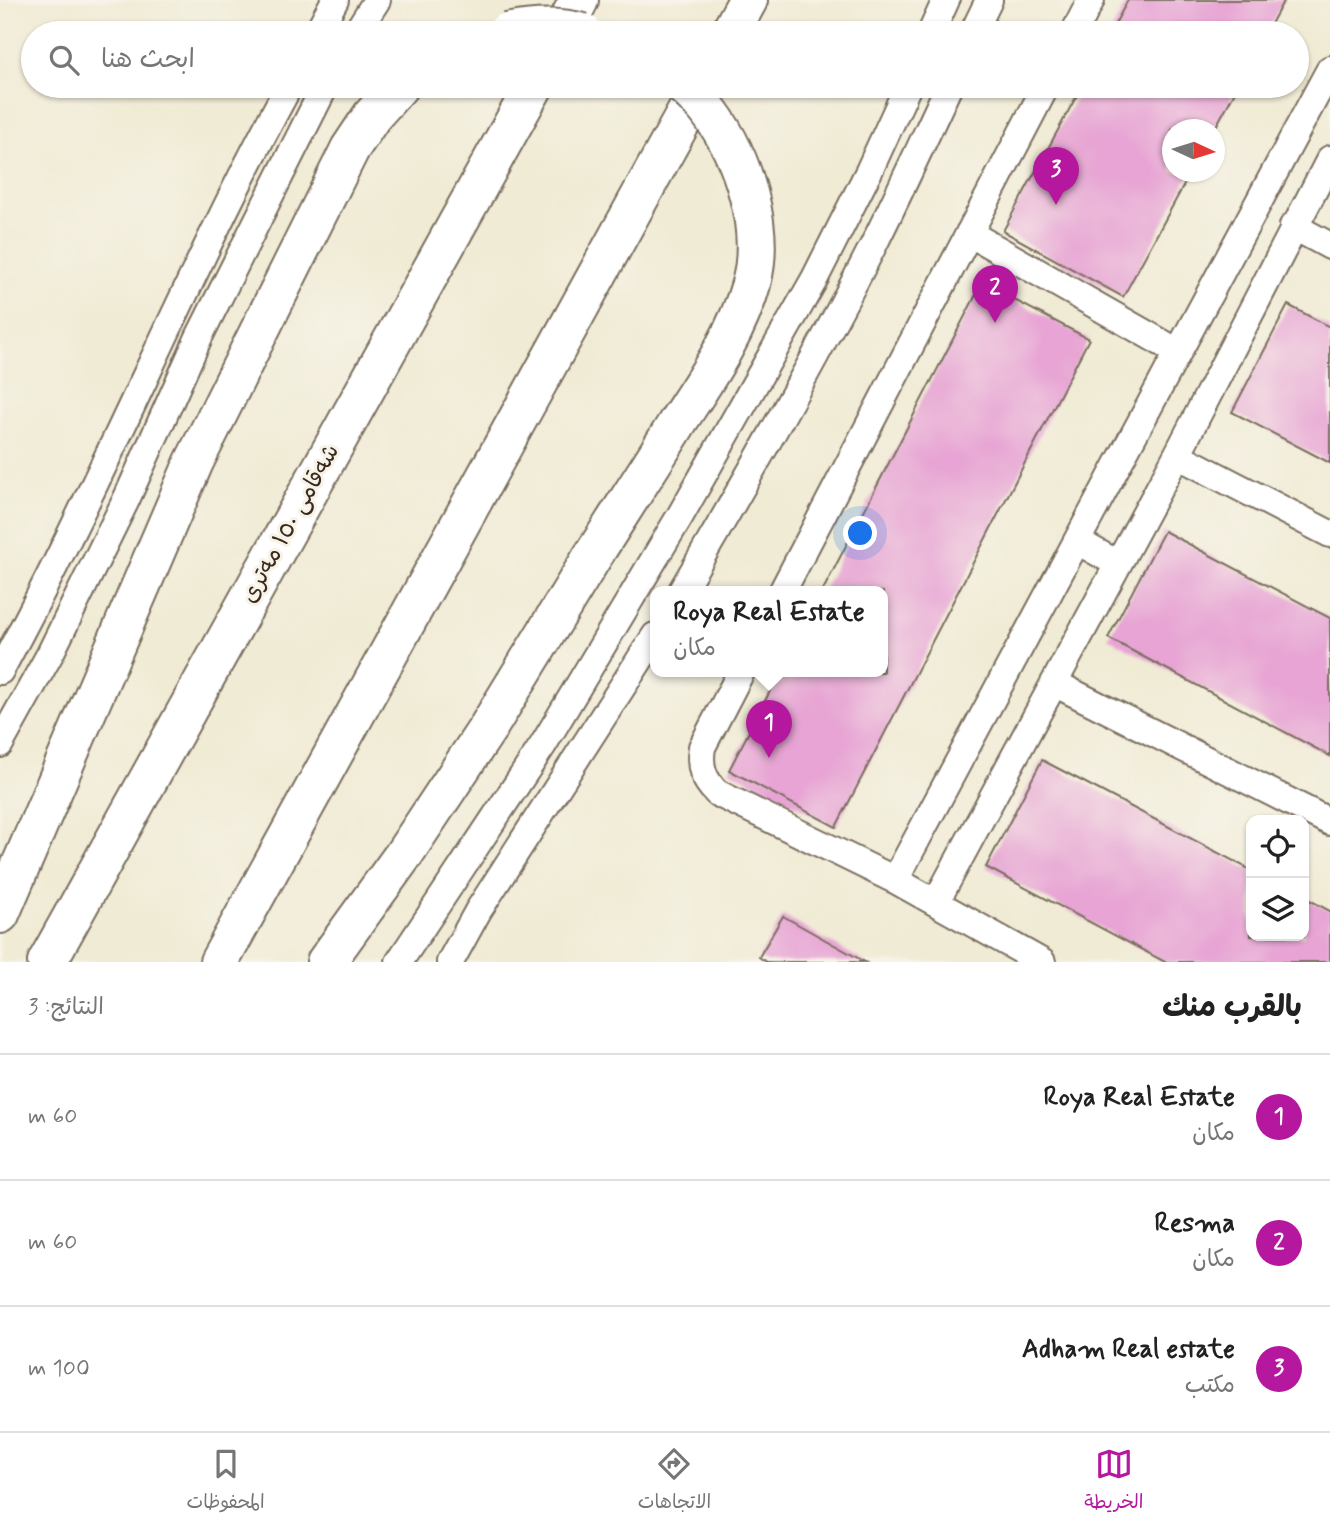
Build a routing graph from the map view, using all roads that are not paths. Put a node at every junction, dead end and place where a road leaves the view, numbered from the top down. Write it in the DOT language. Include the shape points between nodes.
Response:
graph roads {
  1 [pos="335,0"];
  2 [pos="377,0"];
  3 [pos="579,0"];
  4 [pos="748,0"];
  5 [pos="946,0"];
  6 [pos="989,0"];
  7 [pos="1091,0"];
  8 [pos="324,21"];
  9 [pos="364,21"];
  10 [pos="568,21"];
  11 [pos="737,21"];
  12 [pos="936,21"];
  13 [pos="979,21"];
  14 [pos="1080,21"];
  15 [pos="1330,69"];
  16 [pos="283,98"];
  17 [pos="319,98"];
  18 [pos="388,98"];
  19 [pos="527,98"];
  20 [pos="694,98"];
  21 [pos="696,98"];
  22 [pos="902,98"];
  23 [pos="942,98"];
  24 [pos="1040,98"];
  25 [pos="1330,159"];
  26 [pos="1293,226"];
  27 [pos="969,233"];
  28 [pos="1330,246"];
  29 [pos="1178,352"];
  30 [pos="1177,455"];
  31 [pos="1330,534"];
  32 [pos="1077,541"];
  33 [pos="1118,564"];
  34 [pos="684,586"];
  35 [pos="785,586"];
  36 [pos="10,629"];
  37 [pos="650,644"];
  38 [pos="0,671"];
  39 [pos="738,677"];
  40 [pos="1054,683"];
  41 [pos="0,744"];
  42 [pos="1330,822"];
  43 [pos="895,880"];
  44 [pos="936,902"];
  45 [pos="0,914"];
  46 [pos="47,962"];
  47 [pos="219,962"];
  48 [pos="326,962"];
  49 [pos="399,962"];
  50 [pos="450,962"];
  51 [pos="1042,962"];
  1 -- 8 [label="street"];
  2 -- 9 [label="street"];
  3 -- 10 [label="highway"];
  4 -- 11 [label="highway"];
  5 -- 12 [label="street"];
  6 -- 13 [label="street"];
  7 -- 14 [label="street"];
  15 -- 29 [label="street"];
  16 -- 36 [label="street" via="193,272 60,559"];
  17 -- 41 [label="street" via="199,337 50,654"];
  18 -- 45 [label="highway" via="350,149 194,462"];
  19 -- 46 [label="highway, شەقامی ١٥٠ مەتری"];
  20 -- 47 [label="highway"];
  21 -- 48 [label="highway, bridge" via="710,112 733,152 752,214 756,245 752,282 736,324 718,360 489,726"];
  22 -- 49 [label="street" via="814,280 680,516 543,745"];
  23 -- 34 [label="street" via="875,243"];
  24 -- 27 [label="street"];
  25 -- 26 [label="street"];
  26 -- 28 [label="street"];
  26 -- 30 [label="street"];
  27 -- 29 [label="street"];
  27 -- 35 [label="street"];
  29 -- 32 [label="street"];
  30 -- 31 [label="street"];
  30 -- 33 [label="street"];
  32 -- 33 [label="street"];
  32 -- 43 [label="street"];
  33 -- 40 [label="street"];
  36 -- 38 [label="street"];
  37 -- 50 [label="street"];
  39 -- 43 [label="street" via="702,747 700,759 707,784 728,799"];
  40 -- 42 [label="street"];
  40 -- 44 [label="street"];
  43 -- 44 [label="street"];
  44 -- 51 [label="street"];
}
